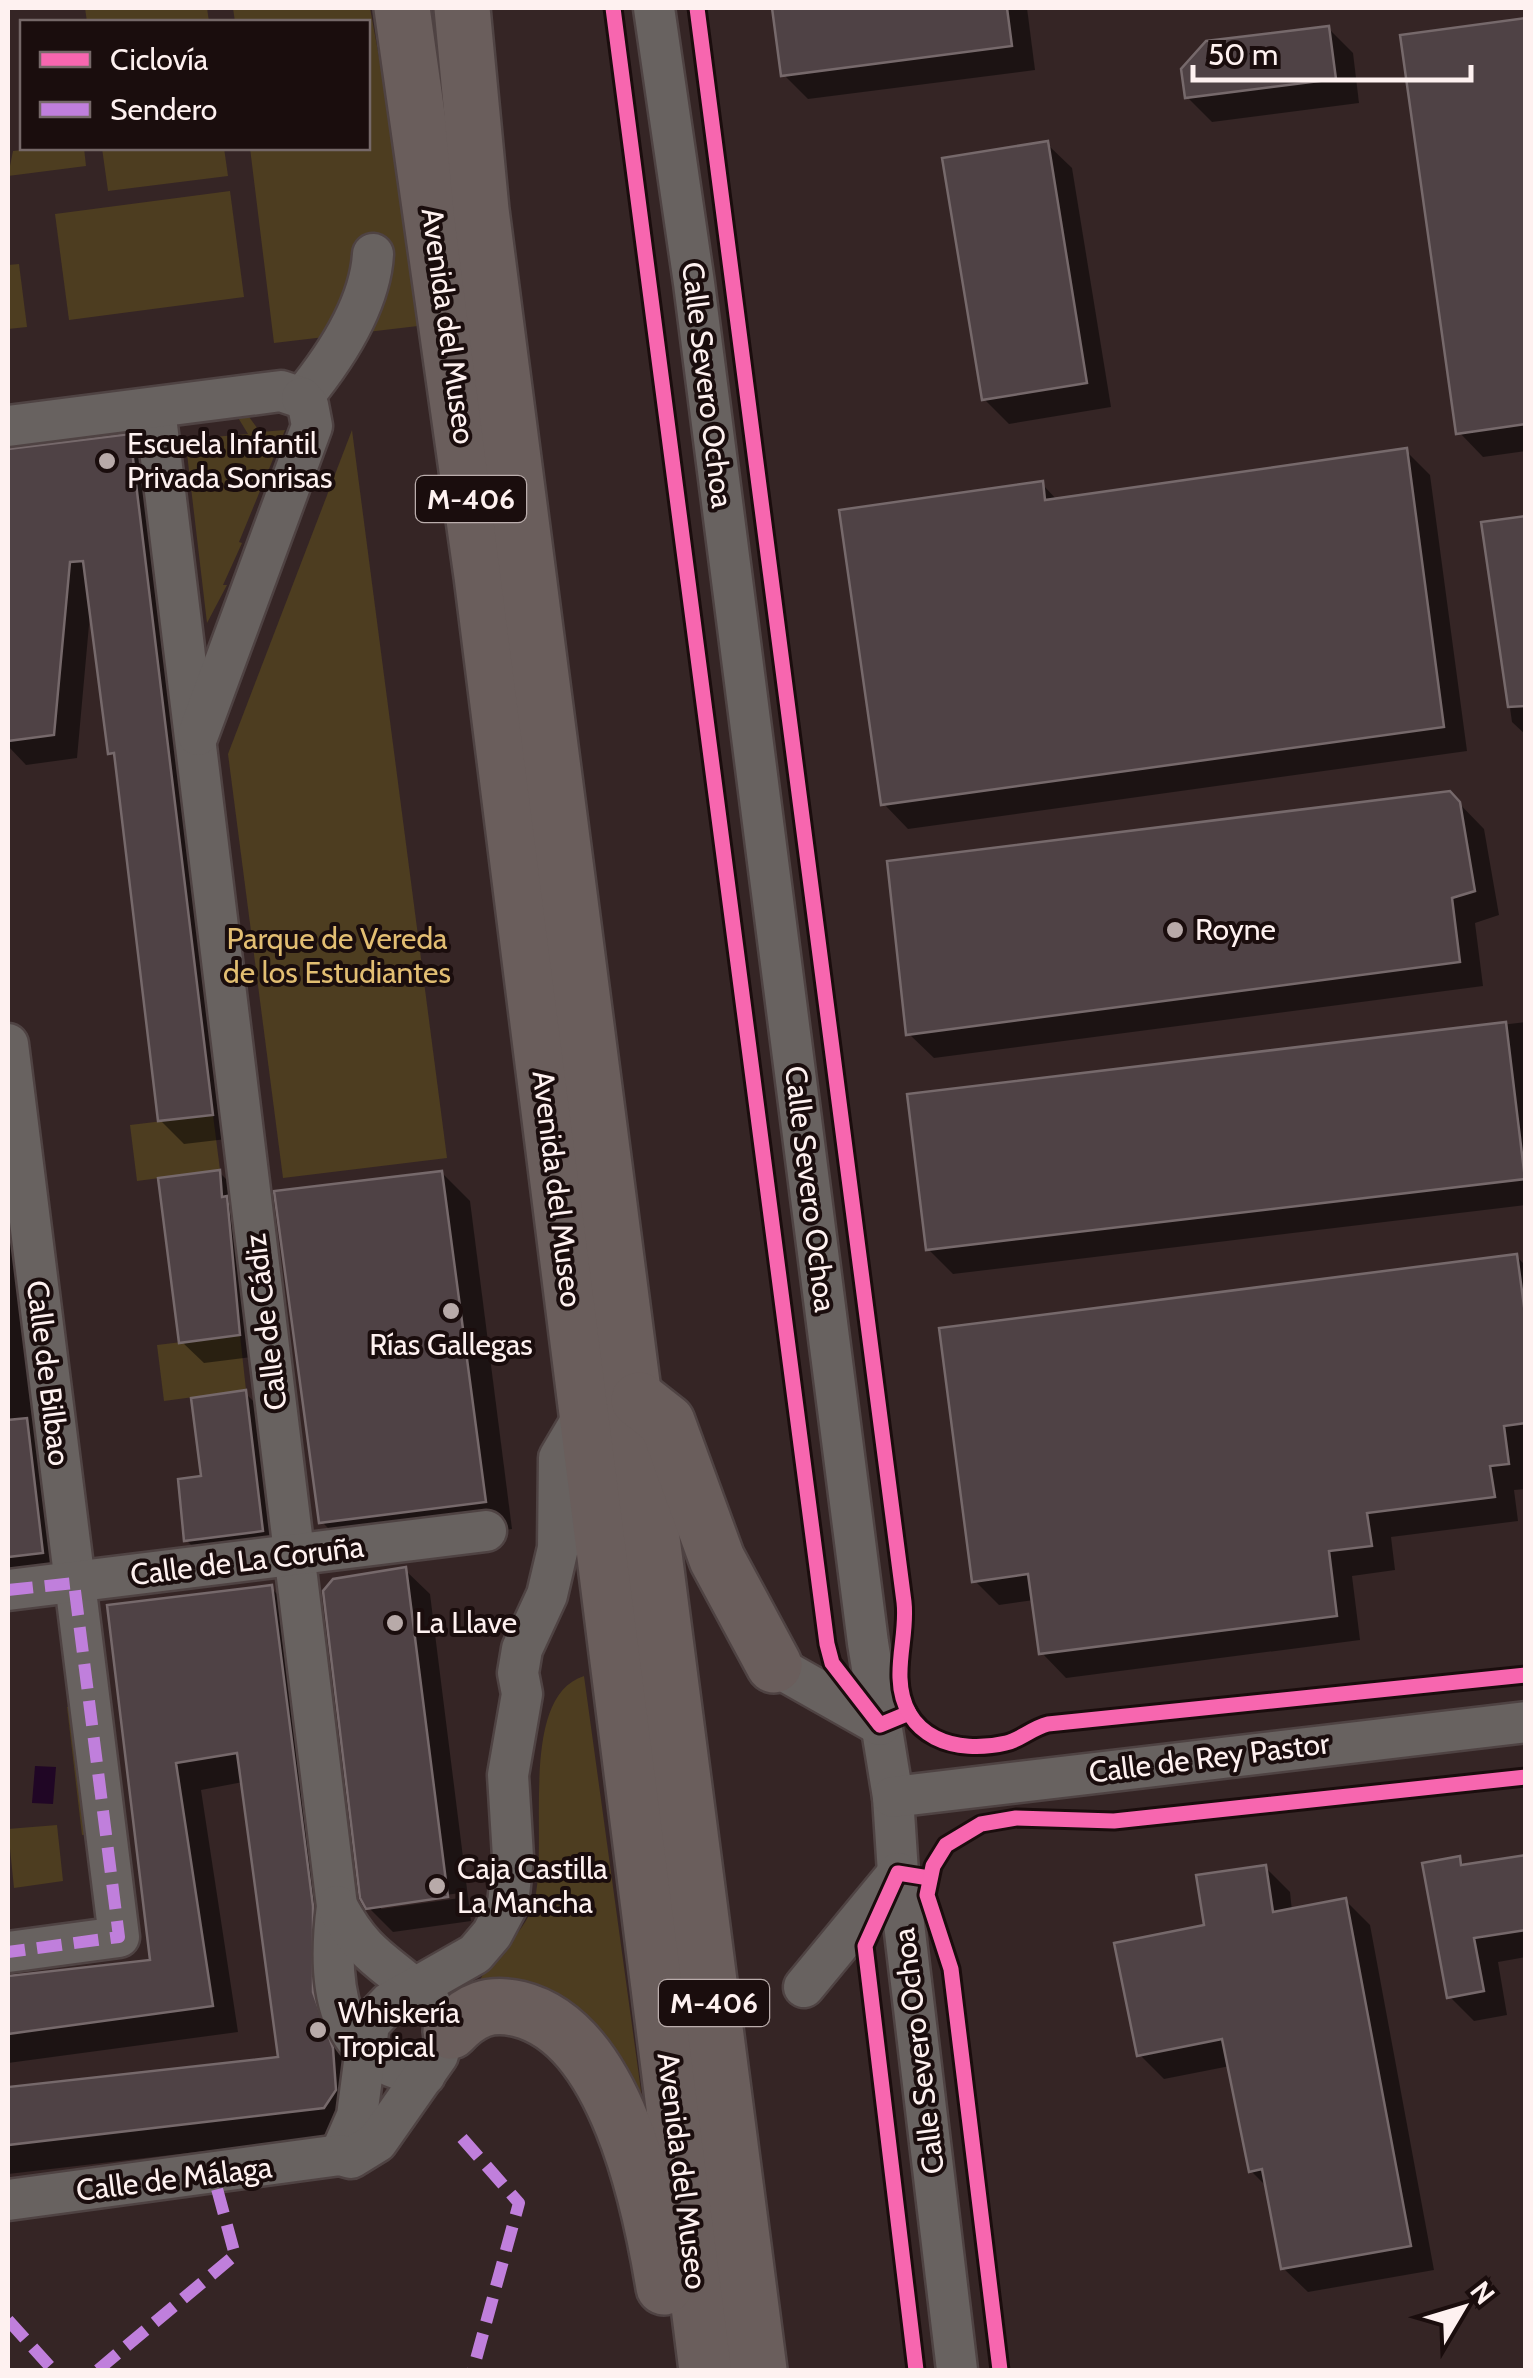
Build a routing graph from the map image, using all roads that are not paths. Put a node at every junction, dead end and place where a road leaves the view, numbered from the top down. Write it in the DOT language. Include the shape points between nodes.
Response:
graph roads {
  1 [pos="402,8"];
  2 [pos="462,8"];
  3 [pos="654,8"];
  4 [pos="373,254"];
  5 [pos="302,398"];
  6 [pos="155,408"];
  7 [pos="8,426"];
  8 [pos="196,738"];
  9 [pos="8,1044"];
  10 [pos="608,1404"];
  11 [pos="486,1532"];
  12 [pos="294,1554"];
  13 [pos="74,1582"];
  14 [pos="8,1590"];
  15 [pos="774,1665"];
  16 [pos="1526,1722"];
  17 [pos="880,1725"];
  18 [pos="894,1797"];
  19 [pos="898,1873"];
  20 [pos="337,1906"];
  21 [pos="8,1952"];
  22 [pos="413,1986"];
  23 [pos="804,1987"];
  24 [pos="363,2051"];
  25 [pos="438,2053"];
  26 [pos="340,2155"];
  27 [pos="8,2200"];
  28 [pos="705,2350"];
  29 [pos="759,2370"];
  30 [pos="957,2370"];
  1 -- 10 [label="highway, Avenida del Museo / M-406"];
  2 -- 10 [label="highway, Avenida del Museo / M-406"];
  3 -- 17 [label="street, Calle Severo Ochoa"];
  4 -- 5 [label="street" via="350,325"];
  5 -- 6 [label="street" via="280,391"];
  5 -- 8 [label="street, Calle de Cádiz" via="312,426"];
  6 -- 7 [label="street"];
  6 -- 8 [label="street, Calle de Cádiz"];
  8 -- 12 [label="street, Calle de Cádiz"];
  9 -- 13 [label="street, Calle de Bilbao"];
  10 -- 15 [label="highway" via="667,1422 717,1559"];
  10 -- 22 [label="street" via="560,1458 558,1548 518,1673 522,1694 509,1758 513,1881 503,1917 474,1954"];
  10 -- 28 [label="highway, Avenida del Museo / M-406"];
  10 -- 29 [label="highway, Avenida del Museo / M-406" via="673,1685"];
  11 -- 12 [label="street, Calle de La Coruña"];
  12 -- 13 [label="street, Calle de La Coruña"];
  12 -- 20 [label="street, Calle de Cádiz"];
  13 -- 14 [label="street, Calle de La Coruña"];
  13 -- 21 [label="street, Calle de Bilbao" via="118,1936"];
  15 -- 17 [label="street"];
  16 -- 18 [label="street, Calle de Rey Pastor"];
  17 -- 18 [label="street, Calle Severo Ochoa"];
  18 -- 19 [label="street, Calle Severo Ochoa"];
  19 -- 23 [label="street"];
  19 -- 30 [label="street, Calle Severo Ochoa"];
  20 -- 22 [label="street, Calle de Cádiz" via="370,1957"];
  20 -- 24 [label="street, Calle de Cádiz" via="333,1942 343,2021"];
  22 -- 24 [label="street" via="369,2024"];
  22 -- 25 [label="street, Calle de Cádiz"];
  24 -- 25 [label="street" via="383,2064"];
  24 -- 26 [label="street" via="357,2116"];
  25 -- 26 [label="street, Calle de Málaga" via="377,2142 351,2158"];
  25 -- 28 [label="highway" via="478,2009 507,2007 542,2018 575,2042 607,2092 630,2152 665,2296"];
  26 -- 27 [label="street, Calle de Málaga"];
}
